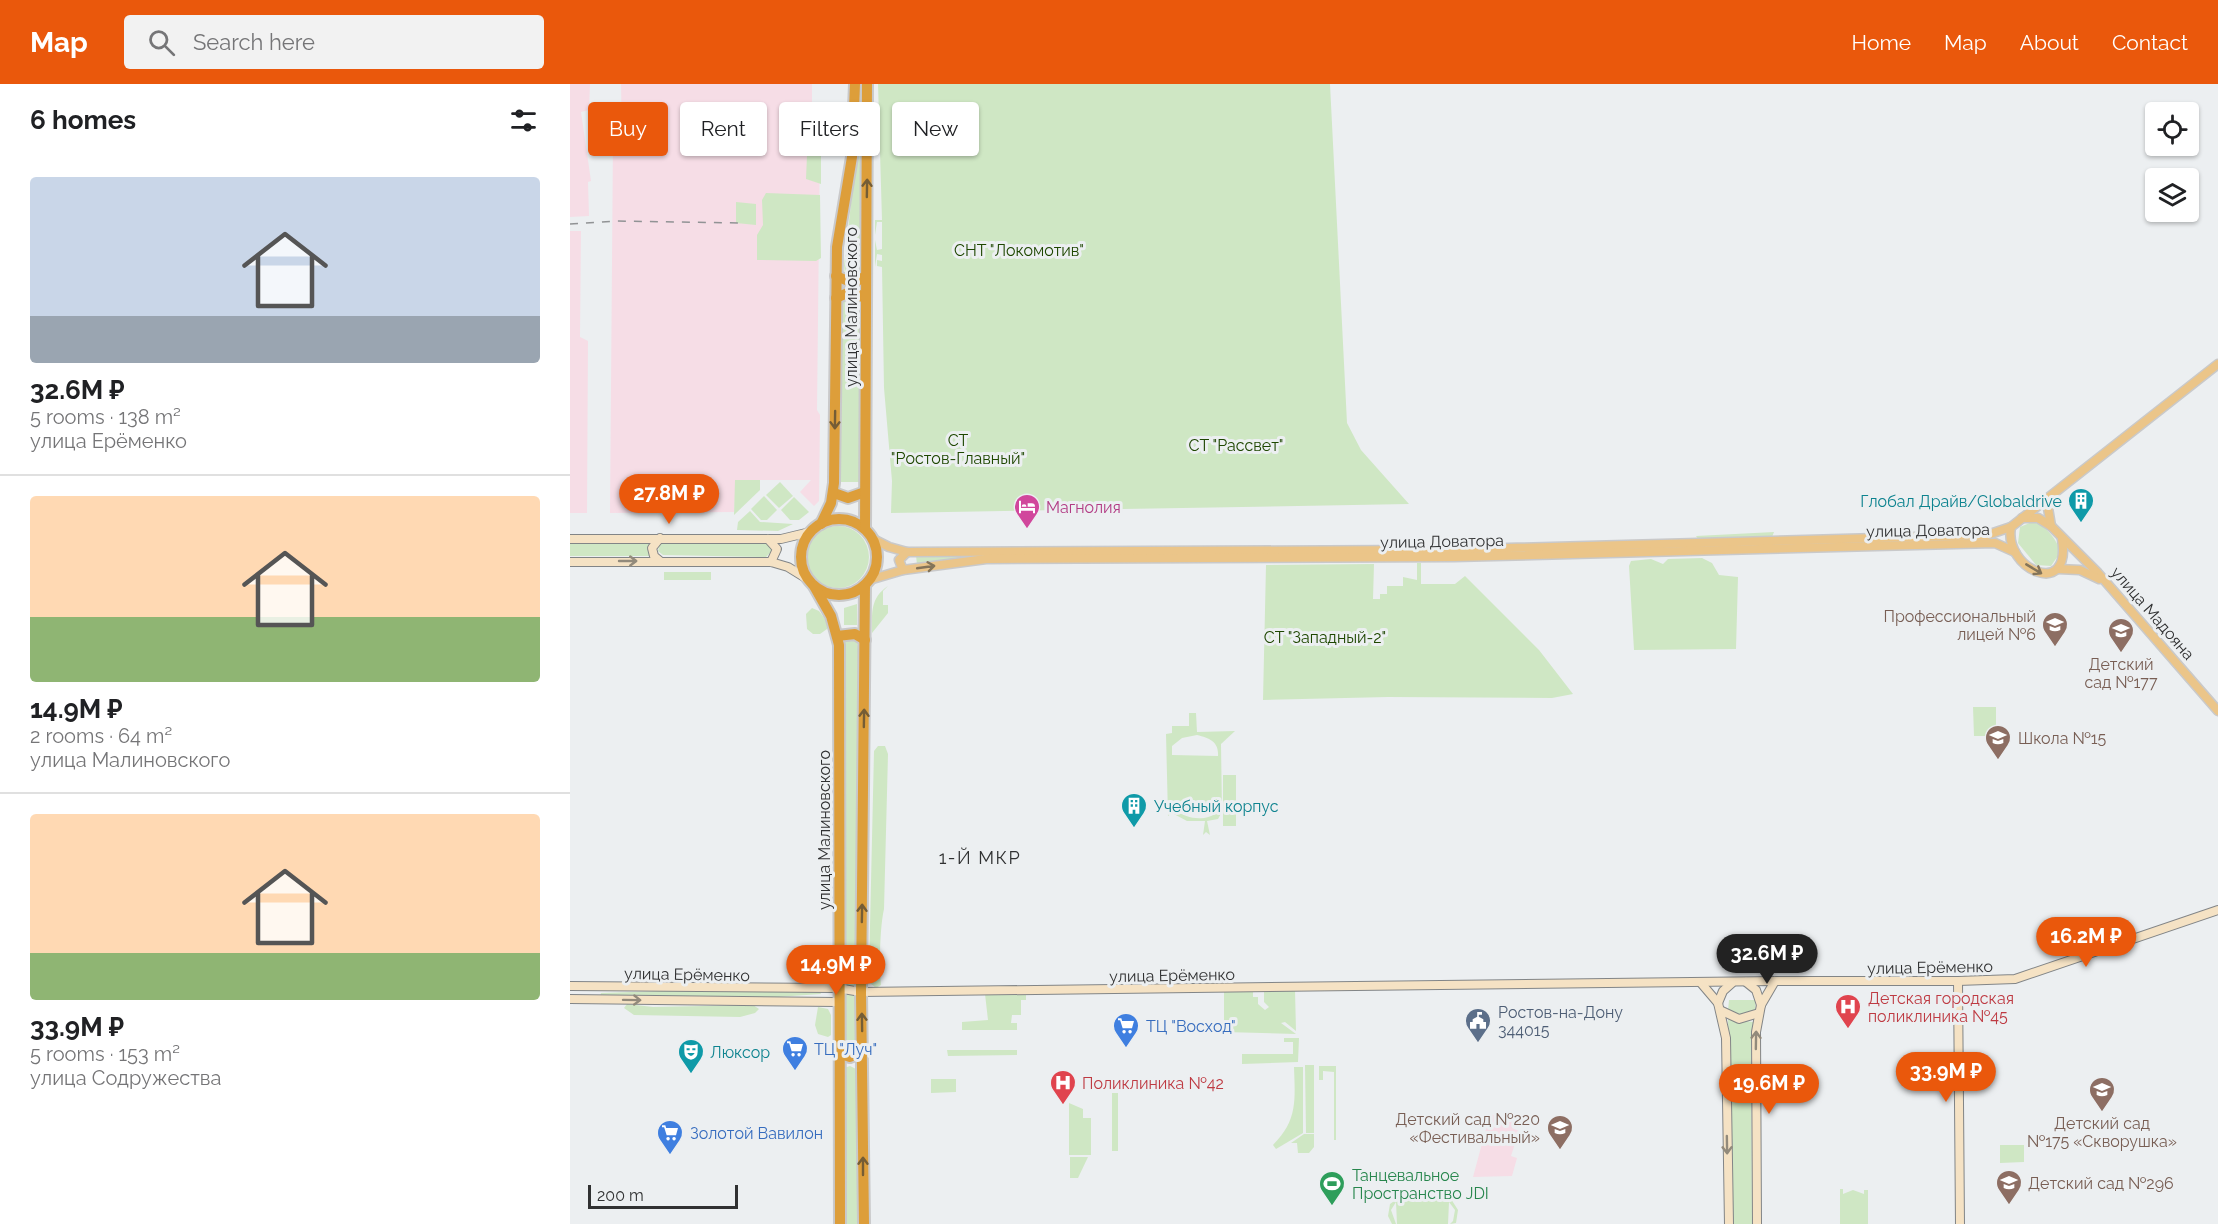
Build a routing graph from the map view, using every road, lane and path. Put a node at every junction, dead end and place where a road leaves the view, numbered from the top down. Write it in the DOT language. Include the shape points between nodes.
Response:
graph roads {
  1 [pos="855,84"];
  2 [pos="867,84"];
  3 [pos="836,276"];
  4 [pos="866,276"];
  5 [pos="836,298"];
  6 [pos="866,298"];
  7 [pos="2218,364"];
  8 [pos="865,492"];
  9 [pos="834,493"];
  10 [pos="2053,494"];
  11 [pos="2022,518"];
  12 [pos="821,524"];
  13 [pos="2051,526"];
  14 [pos="2011,527"];
  15 [pos="810,532"];
  16 [pos="868,533"];
  17 [pos="660,538"];
  18 [pos="2062,538"];
  19 [pos="570,539"];
  20 [pos="768,539"];
  21 [pos="907,552"];
  22 [pos="2015,552"];
  23 [pos="660,561"];
  24 [pos="570,562"];
  25 [pos="771,562"];
  26 [pos="2058,569"];
  27 [pos="903,570"];
  28 [pos="867,582"];
  29 [pos="812,583"];
  30 [pos="837,636"];
  31 [pos="865,640"];
  32 [pos="2218,711"];
  33 [pos="2218,718"];
  34 [pos="2218,910"];
  35 [pos="1775,981"];
  36 [pos="1958,981"];
  37 [pos="1701,982"];
  38 [pos="1733,982"];
  39 [pos="1746,982"];
  40 [pos="572,986"];
  41 [pos="585,986"];
  42 [pos="595,986"];
  43 [pos="821,988"];
  44 [pos="837,988"];
  45 [pos="861,992"];
  46 [pos="572,999"];
  47 [pos="585,999"];
  48 [pos="596,999"];
  49 [pos="821,1002"];
  50 [pos="837,1002"];
  51 [pos="1720,1007"];
  52 [pos="1760,1009"];
  53 [pos="862,1052"];
  54 [pos="838,1053"];
  55 [pos="862,1067"];
  56 [pos="838,1068"];
  57 [pos="840,1224"];
  58 [pos="864,1224"];
  59 [pos="1729,1224"];
  60 [pos="1757,1224"];
  61 [pos="1960,1224"];
  1 -- 3 [label="highway, улица Малиновского" via="852,157"];
  4 -- 2 [label="highway, улица Малиновского, one-way"];
  3 -- 4 [label="highway" via="853,283"];
  3 -- 5 [label="highway, улица Малиновского"];
  4 -- 6 [label="highway, улица Малиновского"];
  5 -- 6 [label="highway" via="852,291"];
  5 -- 9 [label="highway, улица Малиновского, one-way"];
  6 -- 8 [label="highway, улица Малиновского"];
  7 -- 10 [label="main road"];
  8 -- 9 [label="highway" via="848,498"];
  8 -- 16 [label="highway, улица Малиновского"];
  9 -- 12 [label="highway, улица Малиновского"];
  10 -- 11 [label="main road"];
  10 -- 13 [label="main road" via="2048,508"];
  11 -- 13 [label="main road" via="2038,518"];
  11 -- 14 [label="main road"];
  12 -- 15 [label="highway"];
  12 -- 16 [label="highway" via="844,520"];
  13 -- 18 [label="main road"];
  14 -- 21 [label="main road, улица Доватора" via="1972,536 1504,549"];
  14 -- 22 [label="main road"];
  15 -- 20 [label="main road"];
  15 -- 29 [label="highway" via="801,556 803,569"];
  16 -- 21 [label="main road, улица Доватора" via="889,547"];
  16 -- 28 [label="highway" via="877,558"];
  17 -- 19 [label="main road"];
  17 -- 20 [label="main road"];
  17 -- 23 [label="main road" via="652,548"];
  18 -- 26 [label="main road" via="2063,557"];
  18 -- 32 [label="main road, улица Мадояна" via="2098,573"];
  20 -- 25 [label="main road" via="777,549"];
  21 -- 27 [label="main road" via="899,560"];
  22 -- 26 [label="main road, one-way" via="2036,573"];
  27 -- 22 [label="main road, улица Доватора, one-way" via="986,560 1454,557 1995,543"];
  24 -- 23 [label="main road, one-way"];
  23 -- 25 [label="main road"];
  25 -- 29 [label="main road" via="788,567"];
  26 -- 33 [label="main road, улица Мадояна" via="2074,568 2096,575"];
  27 -- 28 [label="main road, улица Доватора"];
  28 -- 29 [label="highway" via="844,594 828,593"];
  28 -- 31 [label="highway"];
  29 -- 30 [label="highway, улица Малиновского" via="831,615"];
  30 -- 31 [label="highway" via="855,634"];
  30 -- 44 [label="highway, улица Малиновского"];
  45 -- 31 [label="highway, one-way"];
  34 -- 36 [label="main road, улица Ерёменко" via="2015,979"];
  35 -- 36 [label="main road, улица Ерёменко"];
  35 -- 39 [label="main road, улица Ерёменко"];
  35 -- 52 [label="main road"];
  36 -- 61 [label="main road"];
  37 -- 38 [label="main road, улица Ерёменко"];
  37 -- 45 [label="main road, улица Ерёменко"];
  37 -- 51 [label="main road"];
  38 -- 39 [label="main road, улица Ерёменко"];
  38 -- 51 [label="main road" via="1723,992"];
  39 -- 52 [label="main road" via="1756,990"];
  40 -- 41 [label="main road, улица Ерёменко"];
  40 -- 46 [label="main road" via="577,992"];
  41 -- 42 [label="main road, улица Ерёменко"];
  41 -- 47 [label="main road"];
  42 -- 43 [label="main road, улица Ерёменко"];
  42 -- 48 [label="main road" via="592,992"];
  43 -- 44 [label="main road, улица Ерёменко"];
  43 -- 49 [label="main road"];
  44 -- 45 [label="main road, улица Ерёменко"];
  44 -- 50 [label="highway, улица Малиновского"];
  53 -- 45 [label="highway, one-way"];
  46 -- 47 [label="main road, улица Ерёменко"];
  47 -- 48 [label="main road, улица Ерёменко"];
  48 -- 49 [label="main road, улица Ерёменко, one-way"];
  49 -- 50 [label="main road, улица Ерёменко"];
  50 -- 54 [label="highway, улица Малиновского"];
  51 -- 52 [label="main road" via="1739,1019"];
  51 -- 59 [label="main road, one-way" via="1726,1046"];
  60 -- 52 [label="main road, one-way" via="1756,1032"];
  53 -- 54 [label="highway" via="850,1057"];
  53 -- 55 [label="highway"];
  54 -- 56 [label="highway, улица Малиновского"];
  55 -- 56 [label="highway" via="850,1064"];
  58 -- 55 [label="highway, one-way"];
  56 -- 57 [label="highway, улица Малиновского"];
}
